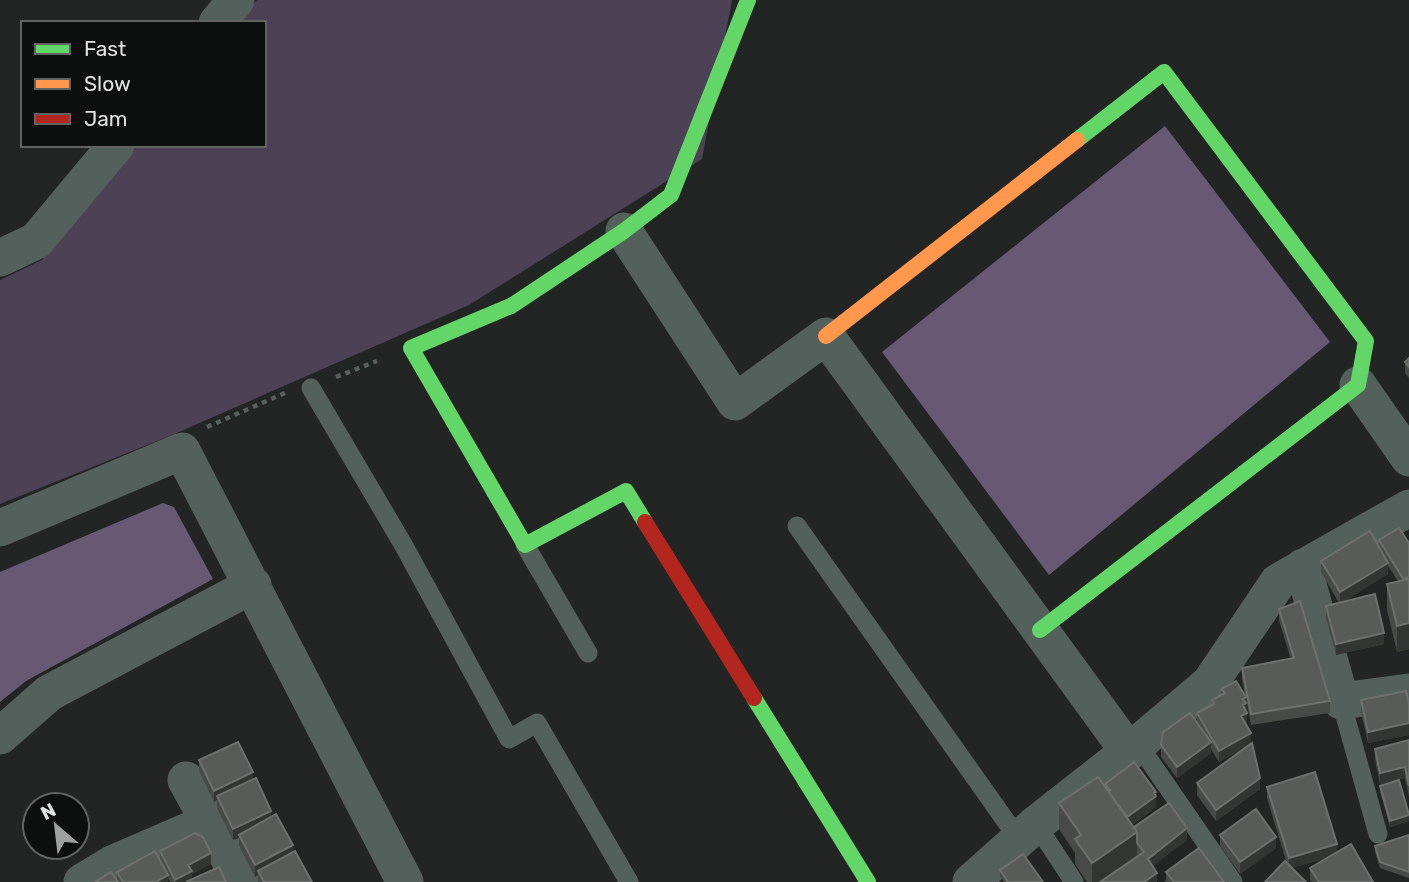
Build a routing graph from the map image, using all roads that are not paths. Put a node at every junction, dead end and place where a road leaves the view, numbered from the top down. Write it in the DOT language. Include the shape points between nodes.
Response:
graph roads {
  1 [pos="236,0"];
  2 [pos="748,0"];
  3 [pos="219,21"];
  4 [pos="114,147"];
  5 [pos="624,231"];
  6 [pos="0,258"];
  7 [pos="826,336"];
  8 [pos="1358,385"];
  9 [pos="311,387"];
  10 [pos="1409,458"];
  11 [pos="1409,508"];
  12 [pos="797,526"];
  13 [pos="0,528"];
  14 [pos="525,545"];
  15 [pos="1303,567"];
  16 [pos="253,584"];
  17 [pos="1040,630"];
  18 [pos="587,653"];
  19 [pos="1409,692"];
  20 [pos="1341,701"];
  21 [pos="0,736"];
  22 [pos="1133,748"];
  23 [pos="186,780"];
  24 [pos="209,821"];
  25 [pos="1028,833"];
  26 [pos="1378,834"];
  27 [pos="82,882"];
  28 [pos="242,882"];
  29 [pos="405,882"];
  30 [pos="629,882"];
  31 [pos="868,882"];
  32 [pos="971,882"];
  33 [pos="1074,882"];
  34 [pos="1233,882"];
  1 -- 3 [label="street"];
  2 -- 5 [label="street" via="671,195"];
  4 -- 6 [label="street" via="36,242"];
  5 -- 7 [label="street" via="735,402"];
  5 -- 14 [label="street" via="511,306 411,348"];
  7 -- 8 [label="street" via="1164,72 1366,341"];
  7 -- 17 [label="street"];
  8 -- 10 [label="street"];
  8 -- 17 [label="street"];
  9 -- 30 [label="lane" via="509,738 537,723"];
  11 -- 15 [label="street"];
  12 -- 25 [label="lane"];
  13 -- 16 [label="street" via="182,451"];
  14 -- 18 [label="lane"];
  14 -- 31 [label="street" via="626,491"];
  15 -- 20 [label="street"];
  15 -- 22 [label="street" via="1278,582 1210,683"];
  16 -- 21 [label="street" via="49,693"];
  16 -- 29 [label="street"];
  17 -- 22 [label="street"];
  19 -- 20 [label="street"];
  20 -- 26 [label="lane"];
  22 -- 25 [label="street"];
  22 -- 34 [label="lane"];
  23 -- 24 [label="street"];
  24 -- 27 [label="street"];
  24 -- 28 [label="street"];
  25 -- 32 [label="street"];
  25 -- 33 [label="lane"];
}
